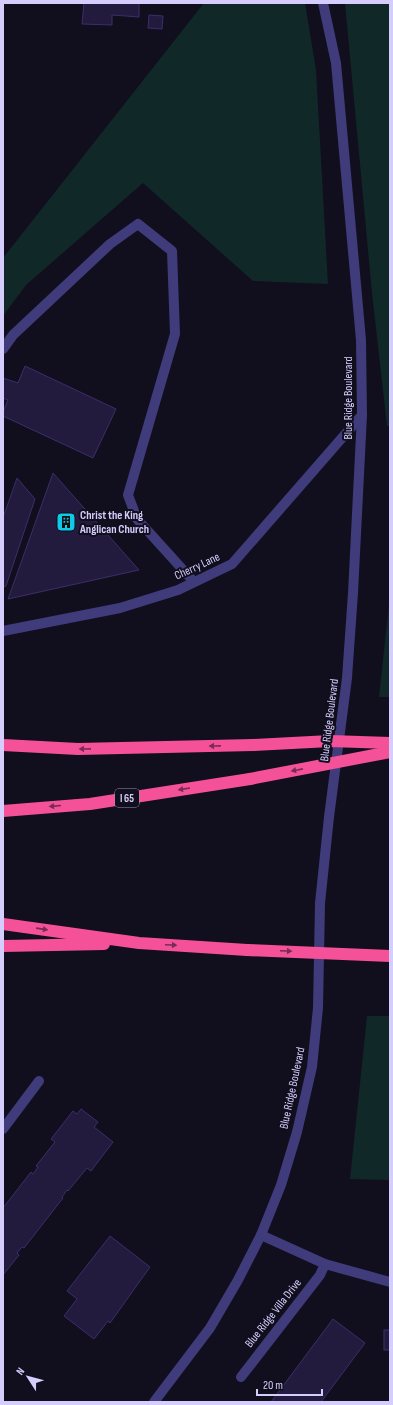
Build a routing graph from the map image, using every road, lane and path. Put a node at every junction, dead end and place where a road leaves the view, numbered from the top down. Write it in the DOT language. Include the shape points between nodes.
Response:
graph roads {
  1 [pos="323,3"];
  2 [pos="3,349"];
  3 [pos="362,415"];
  4 [pos="194,582"];
  5 [pos="3,631"];
  6 [pos="390,743"];
  7 [pos="3,744"];
  8 [pos="390,752"];
  9 [pos="3,811"];
  10 [pos="3,924"];
  11 [pos="138,943"];
  12 [pos="3,946"];
  13 [pos="390,956"];
  14 [pos="39,1081"];
  15 [pos="3,1129"];
  16 [pos="261,1235"];
  17 [pos="325,1264"];
  18 [pos="390,1282"];
  19 [pos="241,1377"];
  20 [pos="154,1402"];
  1 -- 3 [label="street, Blue Ridge Boulevard" via="336,63 360,340"];
  2 -- 4 [label="street" via="12,335 110,244 138,224 172,252 175,334 128,495 137,519"];
  3 -- 4 [label="street, Cherry Lane" via="232,564"];
  3 -- 16 [label="street, Blue Ridge Boulevard" via="354,593 348,670 320,903 318,1008 312,1066 282,1185"];
  4 -- 5 [label="street, Cherry Lane" via="178,590 120,608"];
  6 -- 7 [label="highway, one-way, bridge" via="330,741 78,749"];
  8 -- 9 [label="highway, I 65, one-way, bridge" via="250,779 90,804"];
  10 -- 11 [label="highway, one-way"];
  11 -- 12 [label="highway"];
  11 -- 13 [label="highway, one-way, bridge"];
  14 -- 15 [label="street"];
  16 -- 17 [label="street"];
  16 -- 20 [label="street, Blue Ridge Boulevard" via="210,1328"];
  17 -- 18 [label="street"];
  17 -- 19 [label="street, Blue Ridge Villa Drive" via="320,1275"];
}
